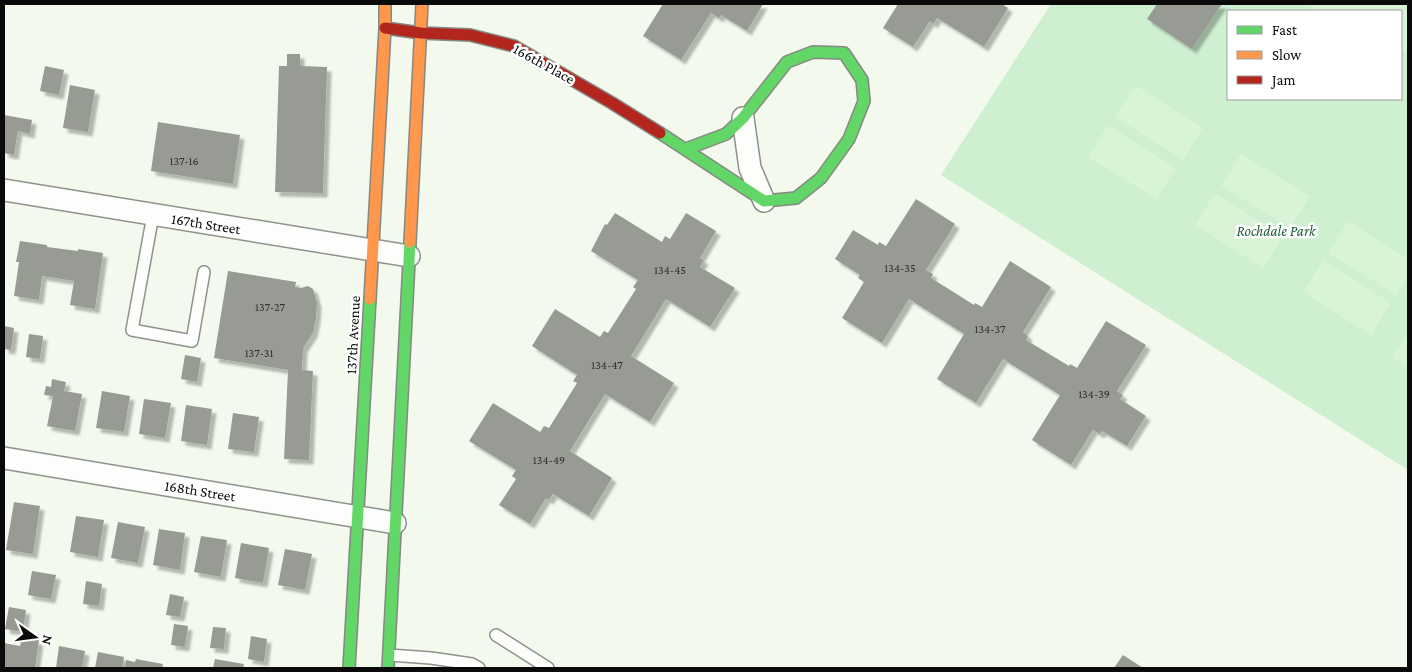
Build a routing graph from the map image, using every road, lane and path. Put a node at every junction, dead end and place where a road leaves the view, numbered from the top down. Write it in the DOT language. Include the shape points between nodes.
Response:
graph roads {
  1 [pos="384,4"];
  2 [pos="422,4"];
  3 [pos="385,28"];
  4 [pos="421,33"];
  5 [pos="744,118"];
  6 [pos="686,149"];
  7 [pos="4,190"];
  8 [pos="764,201"];
  9 [pos="153,215"];
  10 [pos="372,251"];
  11 [pos="409,256"];
  12 [pos="204,272"];
  13 [pos="4,458"];
  14 [pos="358,517"];
  15 [pos="395,523"];
  16 [pos="496,635"];
  17 [pos="389,655"];
  18 [pos="349,668"];
  19 [pos="388,668"];
  20 [pos="479,668"];
  21 [pos="548,668"];
  1 -- 3 [label="street, 137th Avenue"];
  2 -- 4 [label="street"];
  3 -- 4 [label="street, 166th Place"];
  3 -- 10 [label="street, 137th Avenue"];
  4 -- 6 [label="street, 166th Place" via="470,35 514,46"];
  4 -- 11 [label="street"];
  5 -- 6 [label="street" via="726,134"];
  5 -- 8 [label="street" via="750,168"];
  5 -- 8 [label="street" via="787,62 813,52 844,53 862,80 864,101 849,139 820,178 796,198"];
  6 -- 8 [label="street, 166th Place"];
  7 -- 9 [label="street, 167th Street"];
  9 -- 10 [label="street, 167th Street"];
  9 -- 12 [label="lane" via="132,330 192,341"];
  10 -- 11 [label="street, 167th Street"];
  10 -- 14 [label="street, 137th Avenue"];
  11 -- 15 [label="street"];
  13 -- 14 [label="street, 168th Street"];
  14 -- 15 [label="street, 168th Street"];
  14 -- 18 [label="street, 137th Avenue"];
  15 -- 17 [label="street"];
  16 -- 21 [label="lane"];
  17 -- 19 [label="street"];
  17 -- 20 [label="lane" via="431,658"];
}
